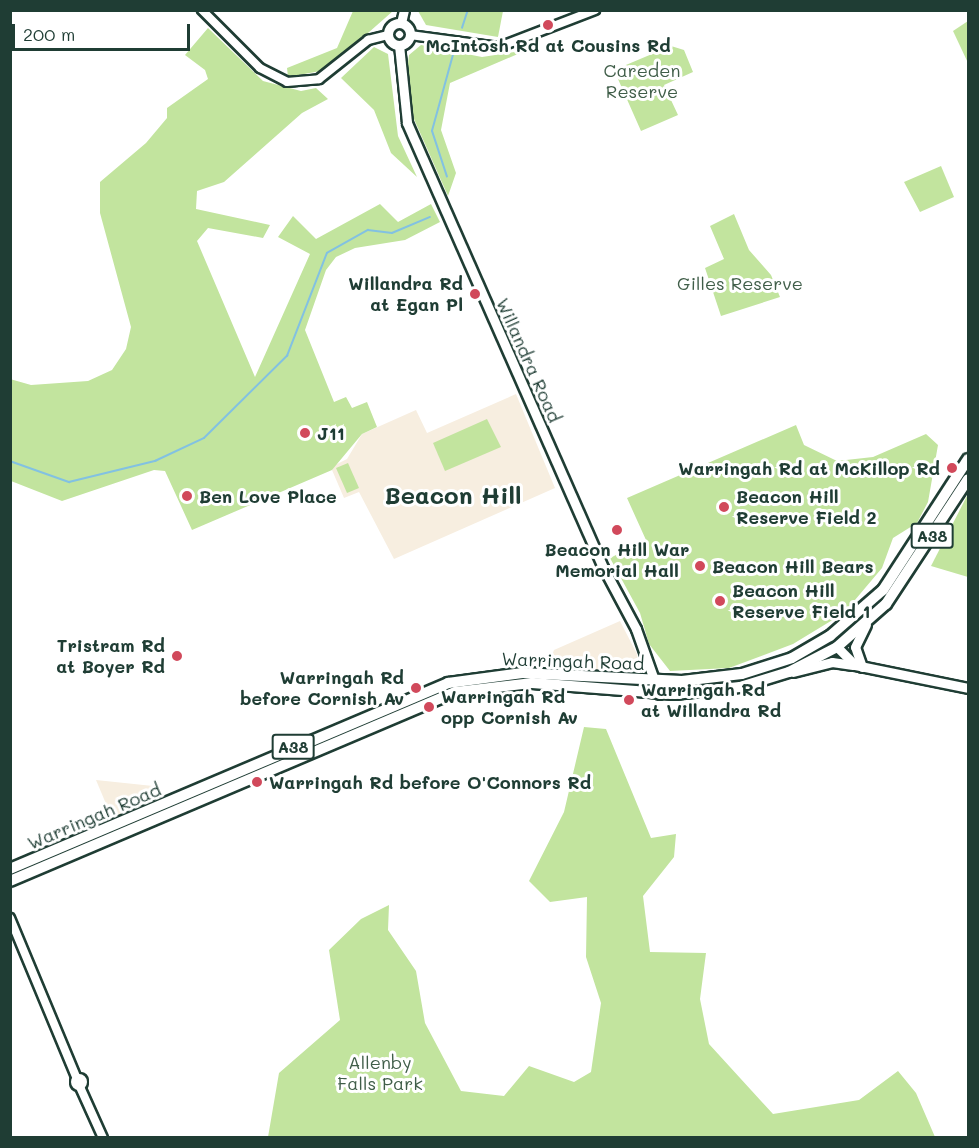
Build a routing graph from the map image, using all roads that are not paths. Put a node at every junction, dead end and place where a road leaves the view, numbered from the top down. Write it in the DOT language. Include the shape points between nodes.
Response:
graph roads {
  1 [pos="202,10"];
  2 [pos="404,10"];
  3 [pos="596,10"];
  4 [pos="401,23"];
  5 [pos="388,34"];
  6 [pos="410,35"];
  7 [pos="399,45"];
  8 [pos="969,459"];
  9 [pos="969,479"];
  10 [pos="866,624"];
  11 [pos="831,636"];
  12 [pos="837,647"];
  13 [pos="859,666"];
  14 [pos="789,672"];
  15 [pos="654,680"];
  16 [pos="969,688"];
  17 [pos="659,694"];
  18 [pos="10,869"];
  19 [pos="10,881"];
  20 [pos="10,918"];
  21 [pos="103,1137"];
  1 -- 5 [label="street" via="260,68 287,82 319,79 368,40"];
  2 -- 4 [label="main road"];
  3 -- 6 [label="street" via="499,46"];
  4 -- 5 [label="main road"];
  4 -- 6 [label="main road"];
  5 -- 7 [label="main road"];
  6 -- 7 [label="main road"];
  7 -- 15 [label="main road, Willandra Road" via="407,123 604,569 636,629"];
  8 -- 11 [label="highway, Warringah Road / A38" via="896,574"];
  9 -- 10 [label="highway, Warringah Road / A38" via="907,578"];
  10 -- 12 [label="highway, Warringah Road / A38"];
  10 -- 13 [label="main road" via="855,647"];
  11 -- 12 [label="highway"];
  11 -- 15 [label="highway, Warringah Road / A38" via="766,668 708,679"];
  12 -- 13 [label="main road"];
  12 -- 14 [label="highway, Warringah Road / A38"];
  13 -- 14 [label="main road, Warringah Road" via="832,662"];
  13 -- 16 [label="main road, Warringah Road"];
  14 -- 17 [label="highway, Warringah Road / A38" via="740,687"];
  15 -- 17 [label="main road, Willandra Road"];
  15 -- 18 [label="highway, Warringah Road / A38" via="522,673 448,683"];
  17 -- 19 [label="highway, Warringah Road / A38" via="532,683 447,694"];
  20 -- 21 [label="street"];
}
